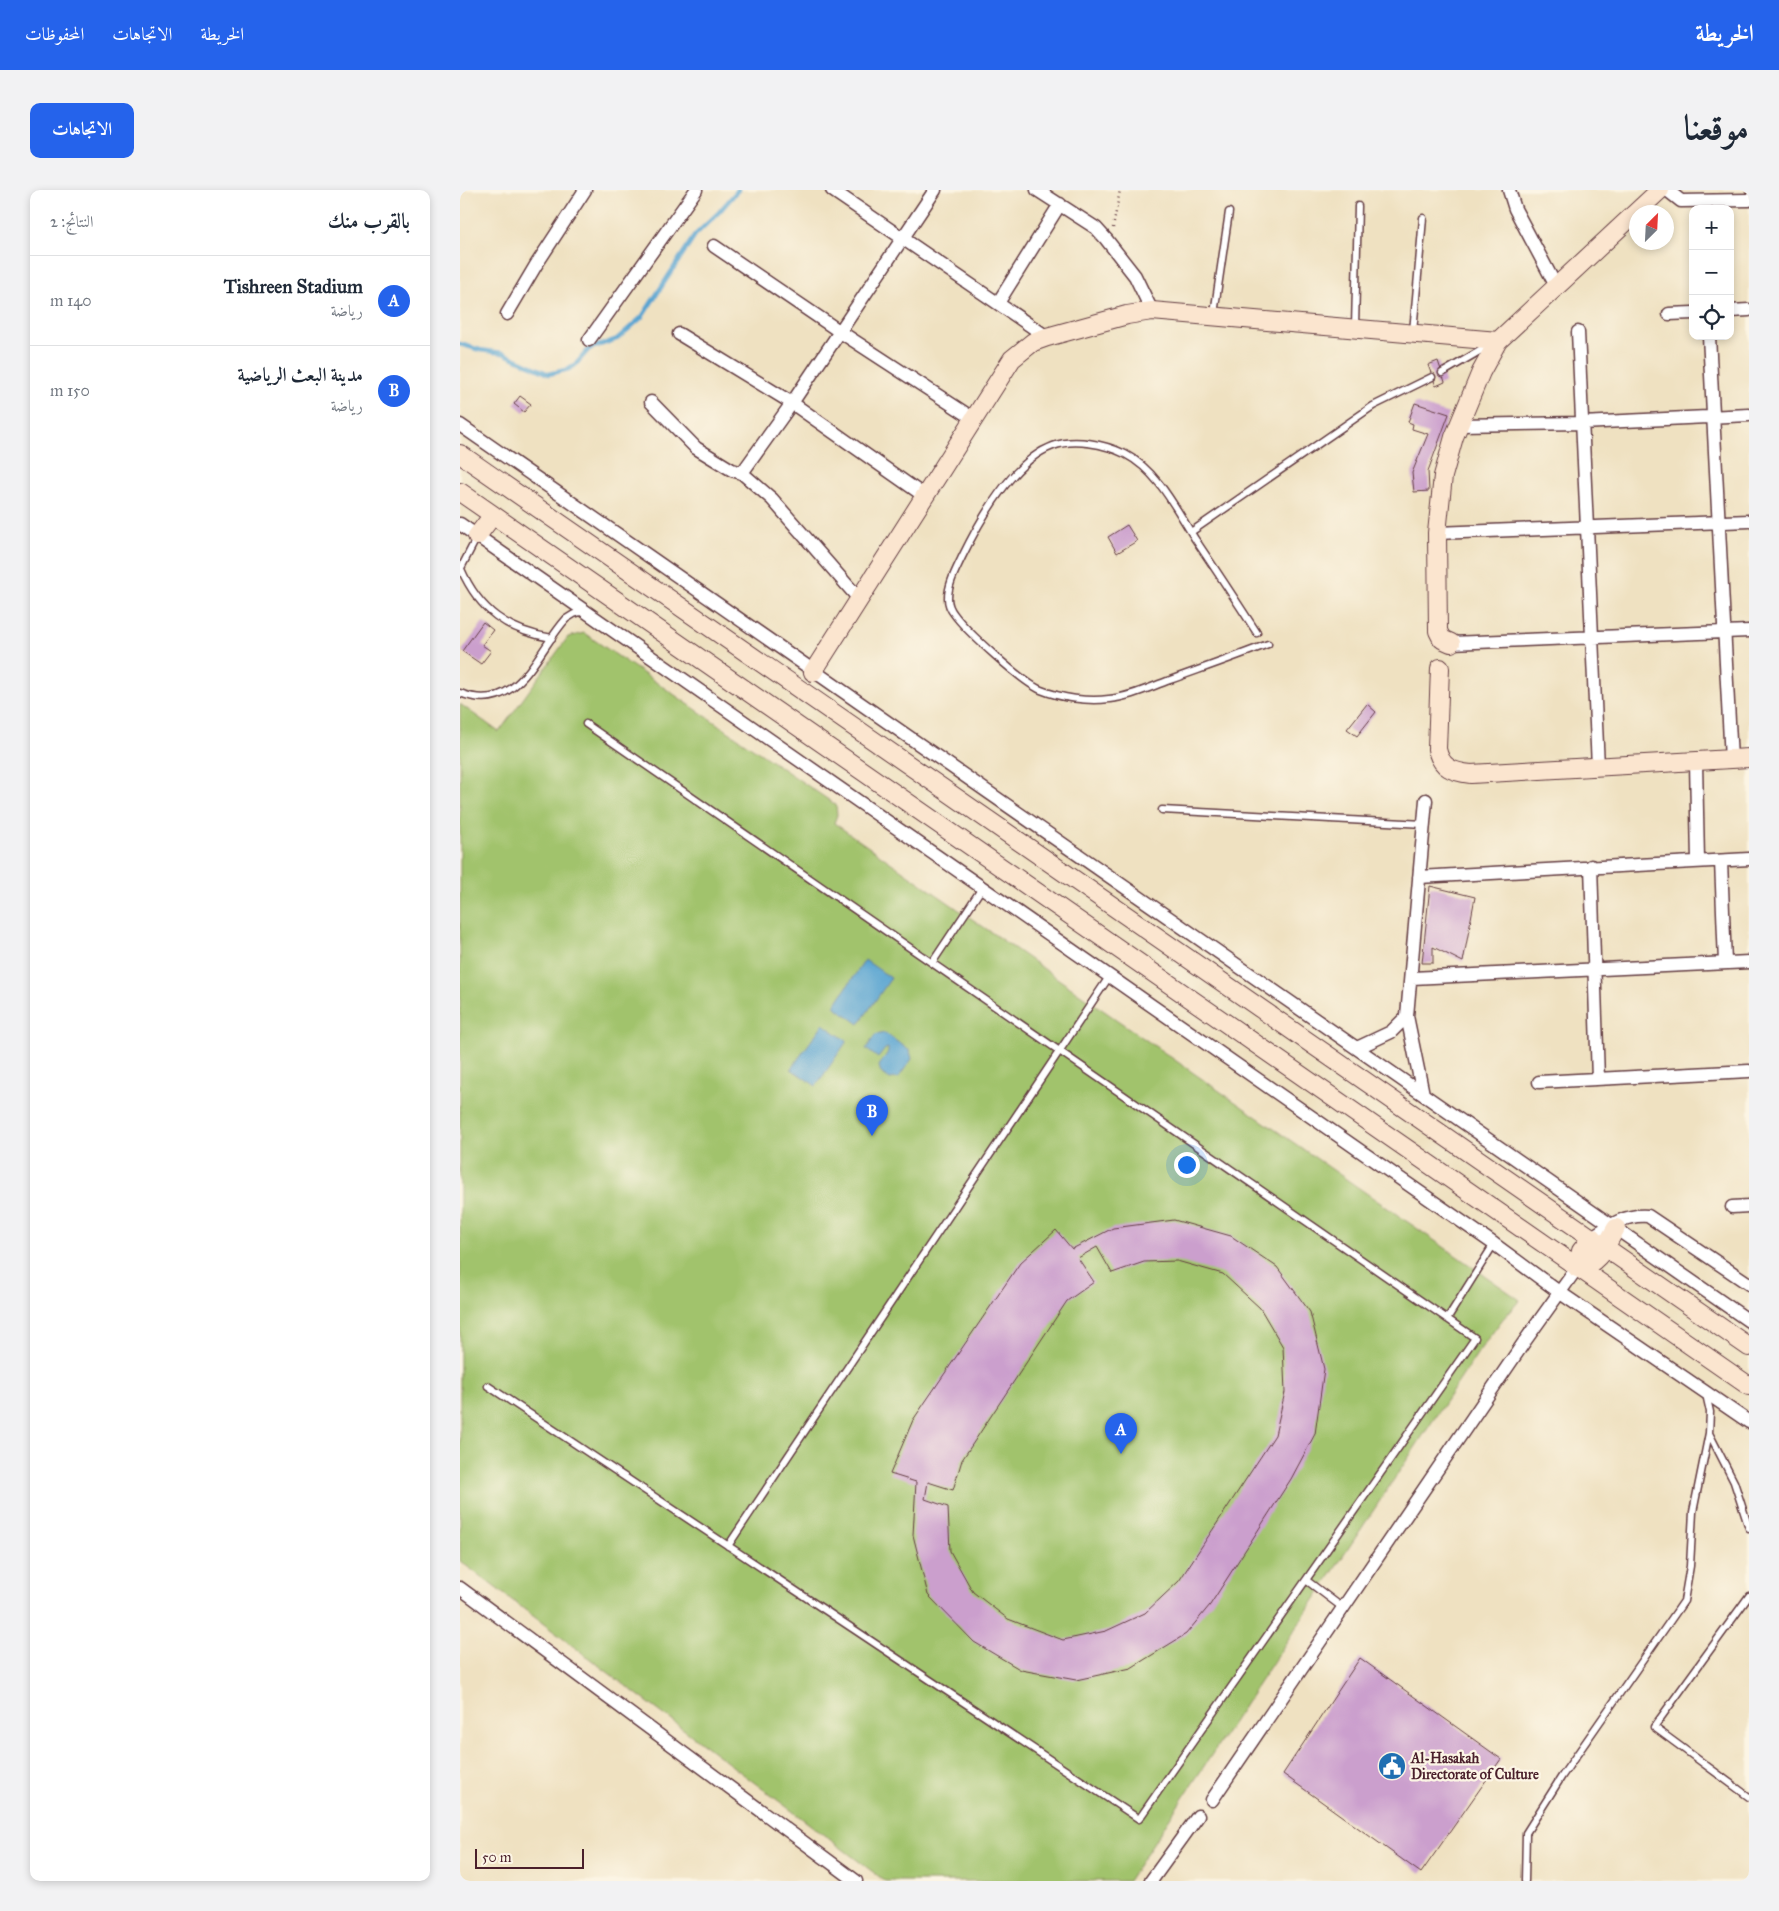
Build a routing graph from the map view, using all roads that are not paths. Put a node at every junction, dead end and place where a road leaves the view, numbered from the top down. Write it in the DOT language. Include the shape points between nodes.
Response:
graph roads {
  1 [pos="586,190"];
  2 [pos="696,190"];
  3 [pos="832,190"];
  4 [pos="935,190"];
  5 [pos="1038,190"];
  6 [pos="1509,190"];
  7 [pos="1660,190"];
  8 [pos="1667,190"];
  9 [pos="1749,200"];
  10 [pos="1060,204"];
  11 [pos="1358,206"];
  12 [pos="1229,212"];
  13 [pos="1423,218"];
  14 [pos="902,238"];
  15 [pos="714,246"];
  16 [pos="1556,286"];
  17 [pos="998,303"];
  18 [pos="1749,310"];
  19 [pos="1152,311"];
  20 [pos="1734,311"];
  21 [pos="1689,313"];
  22 [pos="507,314"];
  23 [pos="1669,314"];
  24 [pos="1214,316"];
  25 [pos="1355,328"];
  26 [pos="839,331"];
  27 [pos="1578,332"];
  28 [pos="1413,333"];
  29 [pos="679,334"];
  30 [pos="1047,337"];
  31 [pos="589,340"];
  32 [pos="1709,340"];
  33 [pos="1498,341"];
  34 [pos="1442,373"];
  35 [pos="1432,377"];
  36 [pos="652,402"];
  37 [pos="792,403"];
  38 [pos="1749,415"];
  39 [pos="1713,417"];
  40 [pos="974,419"];
  41 [pos="1582,423"];
  42 [pos="1459,424"];
  43 [pos="460,425"];
  44 [pos="460,454"];
  45 [pos="742,473"];
  46 [pos="460,492"];
  47 [pos="926,497"];
  48 [pos="493,515"];
  49 [pos="1749,521"];
  50 [pos="1719,522"];
  51 [pos="460,524"];
  52 [pos="1587,527"];
  53 [pos="1190,532"];
  54 [pos="1437,533"];
  55 [pos="477,536"];
  56 [pos="460,569"];
  57 [pos="860,600"];
  58 [pos="584,611"];
  59 [pos="1749,631"];
  60 [pos="1724,632"];
  61 [pos="1257,633"];
  62 [pos="1592,637"];
  63 [pos="552,638"];
  64 [pos="1451,643"];
  65 [pos="1268,644"];
  66 [pos="1440,668"];
  67 [pos="813,672"];
  68 [pos="460,694"];
  69 [pos="586,724"];
  70 [pos="1749,758"];
  71 [pos="1731,760"];
  72 [pos="1696,762"];
  73 [pos="1598,767"];
  74 [pos="1426,800"];
  75 [pos="1162,810"];
  76 [pos="1424,824"];
  77 [pos="1749,859"];
  78 [pos="1698,861"];
  79 [pos="1721,861"];
  80 [pos="1591,866"];
  81 [pos="1420,877"];
  82 [pos="982,888"];
  83 [pos="1749,962"];
  84 [pos="932,963"];
  85 [pos="1725,963"];
  86 [pos="1594,969"];
  87 [pos="1109,977"];
  88 [pos="1412,978"];
  89 [pos="1407,1016"];
  90 [pos="1356,1048"];
  91 [pos="1058,1050"];
  92 [pos="1749,1071"];
  93 [pos="1598,1079"];
  94 [pos="1539,1082"];
  95 [pos="1423,1094"];
  96 [pos="1749,1206"];
  97 [pos="1732,1207"];
  98 [pos="1614,1226"];
  99 [pos="1598,1242"];
  100 [pos="1494,1244"];
  101 [pos="1578,1268"];
  102 [pos="1749,1284"];
  103 [pos="1559,1292"];
  104 [pos="1447,1319"];
  105 [pos="1749,1321"];
  106 [pos="1749,1346"];
  107 [pos="488,1386"];
  108 [pos="1749,1386"];
  109 [pos="1706,1392"];
  110 [pos="1749,1422"];
  111 [pos="1709,1433"];
  112 [pos="1749,1528"];
  113 [pos="728,1546"];
  114 [pos="1306,1580"];
  115 [pos="460,1588"];
  116 [pos="1749,1596"];
  117 [pos="1343,1608"];
  118 [pos="1749,1797"];
  119 [pos="1212,1800"];
  120 [pos="1198,1816"];
  121 [pos="856,1881"];
  122 [pos="1151,1881"];
  123 [pos="1525,1881"];
  1 -- 22 [label="street"];
  2 -- 31 [label="street"];
  3 -- 14 [label="street"];
  4 -- 14 [label="street"];
  5 -- 10 [label="street"];
  6 -- 16 [label="street" via="1514,209"];
  7 -- 16 [label="main road"];
  8 -- 9 [label="street" via="1681,201"];
  10 -- 17 [label="street"];
  10 -- 19 [label="street" via="1096,228 1106,239 1135,276"];
  11 -- 25 [label="lane"];
  12 -- 24 [label="lane"];
  13 -- 28 [label="lane"];
  14 -- 17 [label="street"];
  14 -- 26 [label="street"];
  15 -- 26 [label="street"];
  16 -- 33 [label="main road"];
  17 -- 30 [label="street"];
  18 -- 20 [label="street"];
  19 -- 24 [label="main road"];
  19 -- 30 [label="main road"];
  21 -- 23 [label="street"];
  24 -- 25 [label="main road"];
  25 -- 28 [label="main road"];
  26 -- 37 [label="street"];
  26 -- 40 [label="street"];
  27 -- 41 [label="street"];
  28 -- 33 [label="main road"];
  29 -- 37 [label="street"];
  30 -- 40 [label="main road" via="1033,342 1012,359"];
  32 -- 39 [label="street"];
  33 -- 34 [label="lane"];
  33 -- 42 [label="main road"];
  35 -- 53 [label="lane" via="1373,406"];
  36 -- 45 [label="street" via="696,448"];
  37 -- 45 [label="street"];
  37 -- 47 [label="street"];
  38 -- 39 [label="street"];
  39 -- 41 [label="street"];
  39 -- 50 [label="street"];
  40 -- 47 [label="main road"];
  41 -- 42 [label="street"];
  41 -- 52 [label="street"];
  42 -- 54 [label="main road" via="1443,476"];
  43 -- 67 [label="street"];
  44 -- 99 [label="main road"];
  45 -- 57 [label="street" via="772,499"];
  46 -- 48 [label="main road"];
  47 -- 57 [label="main road"];
  48 -- 55 [label="main road"];
  48 -- 101 [label="main road"];
  49 -- 50 [label="street"];
  50 -- 52 [label="street"];
  50 -- 60 [label="street"];
  51 -- 55 [label="street"];
  52 -- 54 [label="street"];
  52 -- 62 [label="street"];
  53 -- 61 [label="lane"];
  53 -- 65 [label="lane" via="1156,481 1135,460 1115,450 1086,444 1052,446 1039,453 1015,475 991,505 957,567 949,588 949,605 964,627 1022,678 1040,690 1069,697 1100,700 1125,697"];
  54 -- 64 [label="main road" via="1438,631 1442,639"];
  55 -- 56 [label="lane"];
  55 -- 58 [label="street"];
  56 -- 63 [label="lane" via="475,595 496,617 522,632"];
  57 -- 67 [label="main road"];
  58 -- 63 [label="lane" via="566,619"];
  58 -- 82 [label="street"];
  59 -- 60 [label="street"];
  60 -- 62 [label="street"];
  60 -- 71 [label="street"];
  62 -- 64 [label="street"];
  62 -- 73 [label="street"];
  63 -- 68 [label="lane" via="519,683 508,691 481,698"];
  66 -- 73 [label="main road" via="1437,749 1439,759 1452,771 1471,774"];
  67 -- 90 [label="street"];
  69 -- 84 [label="lane"];
  70 -- 71 [label="main road"];
  71 -- 72 [label="main road"];
  72 -- 73 [label="main road"];
  72 -- 78 [label="street"];
  74 -- 76 [label="street"];
  75 -- 76 [label="lane"];
  76 -- 81 [label="street"];
  77 -- 79 [label="street"];
  78 -- 79 [label="street"];
  78 -- 80 [label="street"];
  79 -- 85 [label="street"];
  80 -- 81 [label="street"];
  80 -- 86 [label="street"];
  81 -- 88 [label="street"];
  82 -- 84 [label="lane"];
  82 -- 87 [label="street"];
  83 -- 85 [label="street"];
  84 -- 91 [label="lane"];
  85 -- 86 [label="street"];
  86 -- 88 [label="street"];
  86 -- 93 [label="street"];
  87 -- 91 [label="lane"];
  87 -- 100 [label="street"];
  88 -- 89 [label="street"];
  89 -- 90 [label="street" via="1391,1032"];
  89 -- 95 [label="street"];
  90 -- 95 [label="street"];
  91 -- 104 [label="lane"];
  91 -- 113 [label="lane"];
  92 -- 93 [label="street"];
  93 -- 94 [label="street"];
  95 -- 98 [label="street"];
  96 -- 97 [label="street"];
  98 -- 99 [label="main road"];
  98 -- 102 [label="street" via="1629,1217 1648,1216"];
  98 -- 105 [label="street"];
  99 -- 101 [label="main road" via="1598,1259"];
  99 -- 106 [label="main road"];
  100 -- 103 [label="street"];
  100 -- 104 [label="lane"];
  101 -- 103 [label="street"];
  101 -- 108 [label="main road"];
  103 -- 109 [label="street"];
  103 -- 117 [label="street"];
  104 -- 114 [label="lane" via="1475,1338"];
  107 -- 113 [label="lane"];
  109 -- 110 [label="street"];
  109 -- 111 [label="lane" via="1710,1412"];
  111 -- 112 [label="lane" via="1734,1482"];
  111 -- 123 [label="lane" via="1693,1512 1684,1601 1562,1776 1526,1834"];
  113 -- 114 [label="lane" via="1139,1820"];
  114 -- 117 [label="lane"];
  115 -- 121 [label="street"];
  116 -- 118 [label="lane" via="1654,1727"];
  117 -- 119 [label="street"];
  120 -- 122 [label="street"];
}
